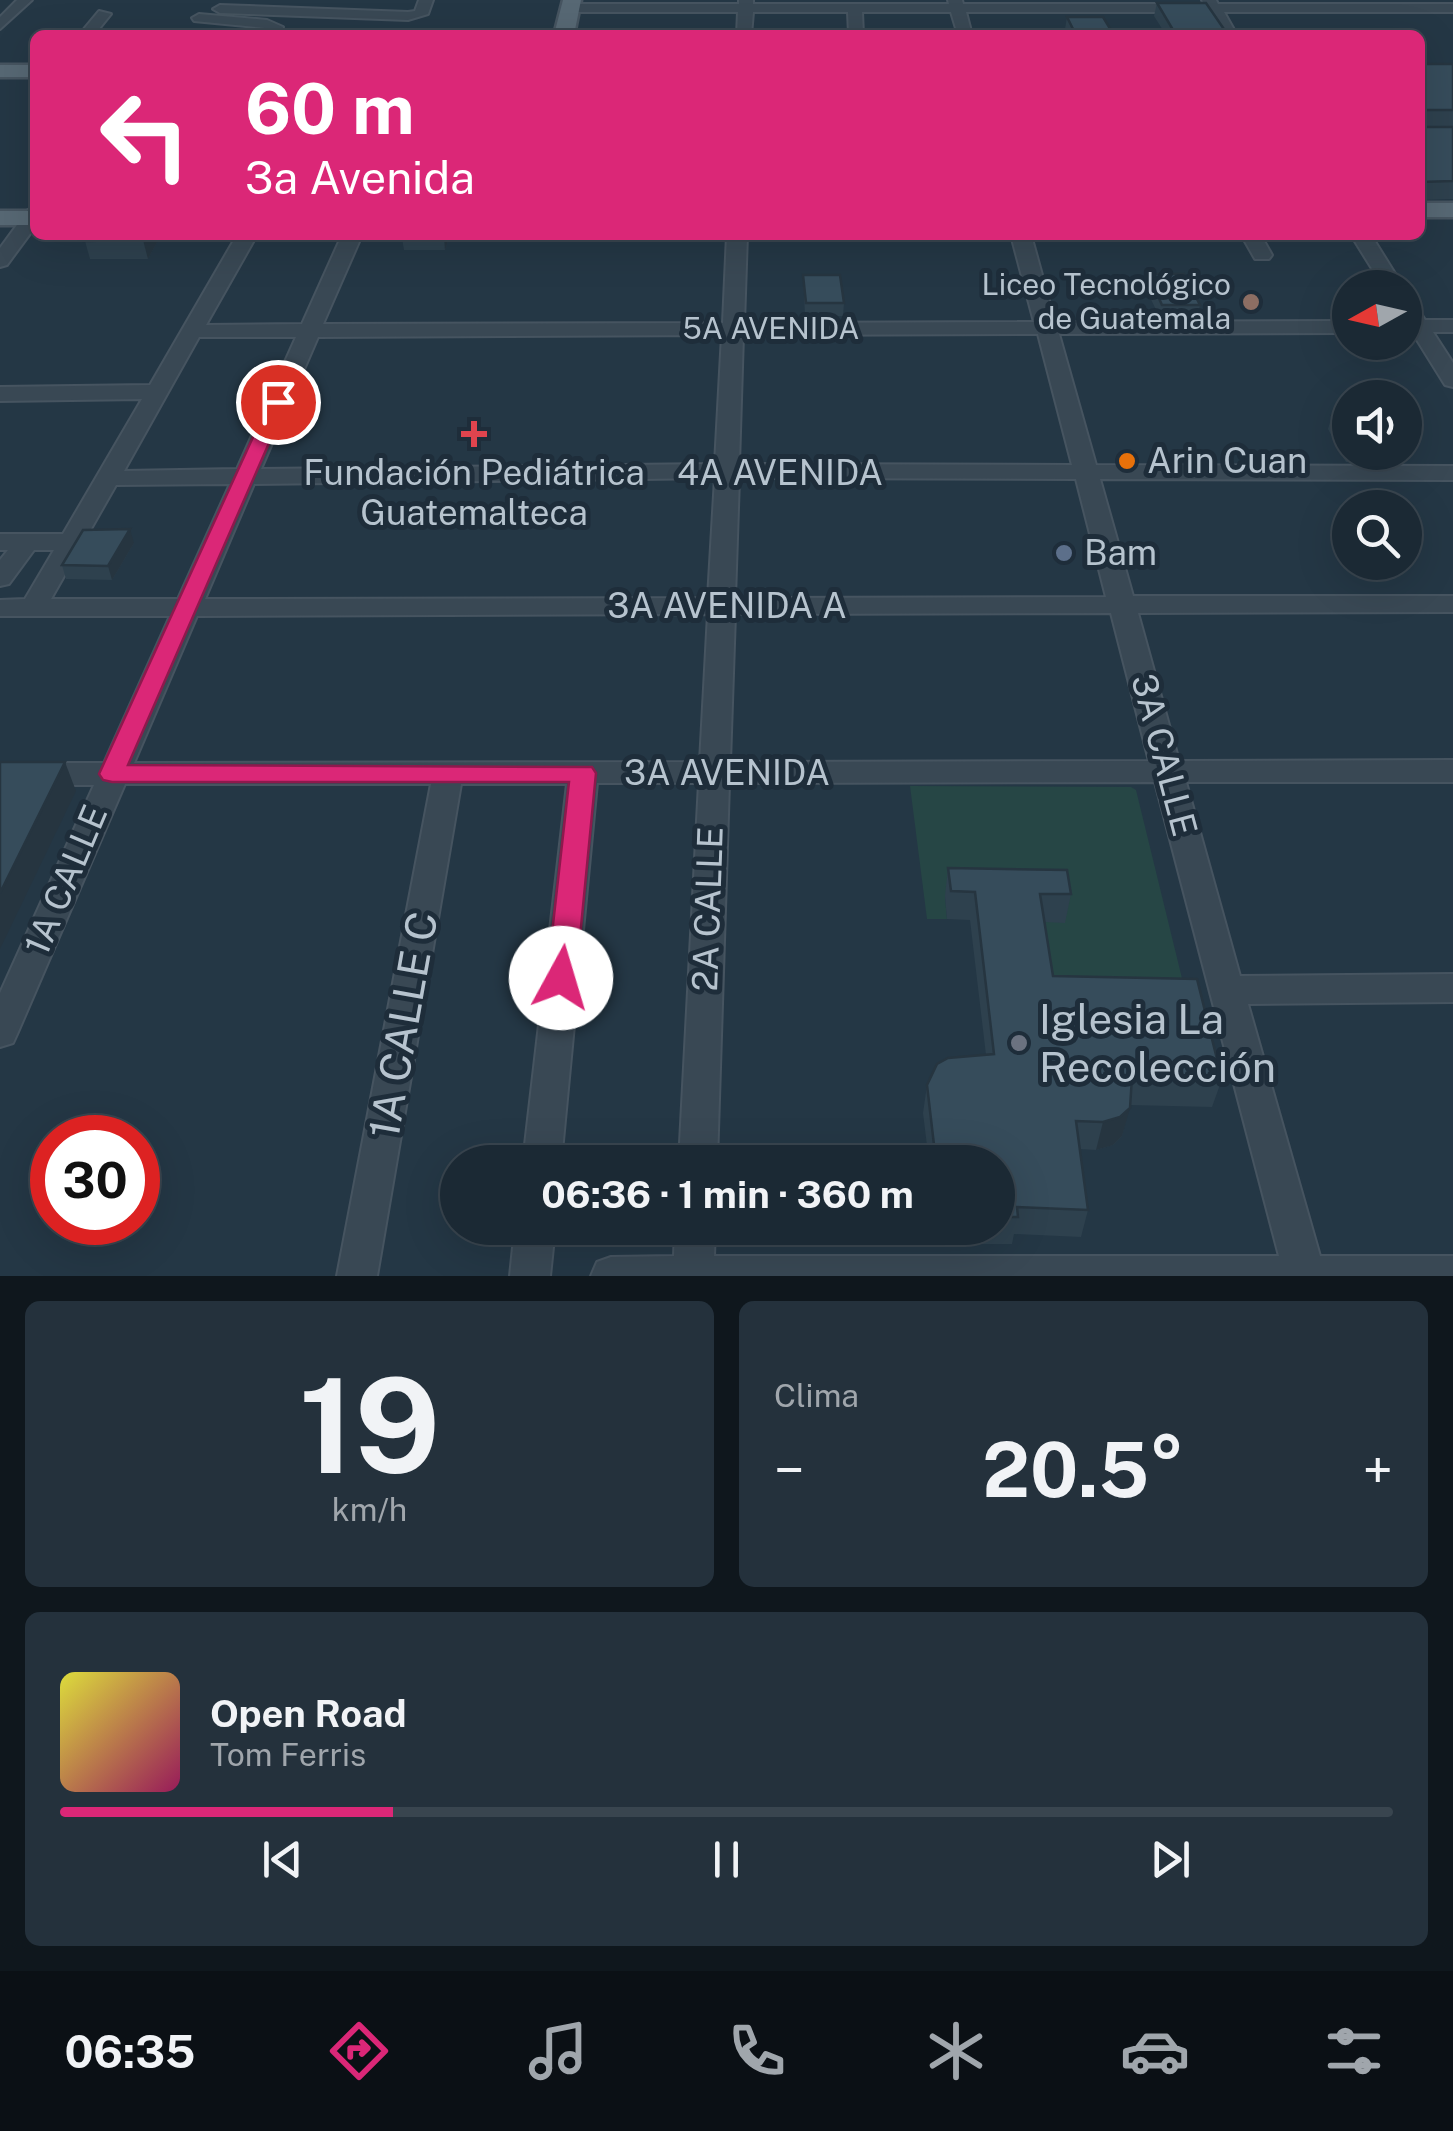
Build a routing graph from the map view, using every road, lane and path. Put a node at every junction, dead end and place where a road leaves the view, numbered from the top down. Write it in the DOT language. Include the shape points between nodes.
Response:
graph roads {
  1 [pos="25,0"];
  2 [pos="426,0"];
  3 [pos="571,4"];
  4 [pos="746,4"];
  5 [pos="956,4"];
  6 [pos="1211,4"];
  7 [pos="863,5"];
  8 [pos="1453,8"];
  9 [pos="220,9"];
  10 [pos="104,14"];
  11 [pos="199,18"];
  12 [pos="0,25"];
  13 [pos="90,30"];
  14 [pos="275,30"];
  15 [pos="565,30"];
  16 [pos="744,30"];
  17 [pos="857,30"];
  18 [pos="963,30"];
  19 [pos="1227,30"];
  20 [pos="0,72"];
  21 [pos="30,72"];
  22 [pos="1425,210"];
  23 [pos="1453,210"];
  24 [pos="30,217"];
  25 [pos="0,218"];
  26 [pos="30,222"];
  27 [pos="243,240"];
  28 [pos="350,240"];
  29 [pos="738,240"];
  30 [pos="1022,240"];
  31 [pos="1364,240"];
  32 [pos="0,260"];
  33 [pos="1383,270"];
  34 [pos="1422,326"];
  35 [pos="1453,326"];
  36 [pos="1332,327"];
  37 [pos="733,329"];
  38 [pos="1049,329"];
  39 [pos="309,330"];
  40 [pos="192,331"];
  41 [pos="1422,339"];
  42 [pos="1453,380"];
  43 [pos="156,392"];
  44 [pos="0,394"];
  45 [pos="727,472"];
  46 [pos="1453,472"];
  47 [pos="246,474"];
  48 [pos="1088,475"];
  49 [pos="108,478"];
  50 [pos="0,542"];
  51 [pos="27,542"];
  52 [pos="71,542"];
  53 [pos="0,578"];
  54 [pos="1123,603"];
  55 [pos="1453,604"];
  56 [pos="721,606"];
  57 [pos="0,608"];
  58 [pos="33,608"];
  59 [pos="188,608"];
  60 [pos="1453,772"];
  61 [pos="583,773"];
  62 [pos="714,773"];
  63 [pos="1168,773"];
  64 [pos="0,774"];
  65 [pos="112,774"];
  66 [pos="448,774"];
  67 [pos="1453,988"];
  68 [pos="1228,990"];
  69 [pos="0,1032"];
  70 [pos="544,1145"];
  71 [pos="699,1145"];
  72 [pos="533,1245"];
  73 [pos="694,1245"];
  74 [pos="692,1275"];
  75 [pos="1453,1275"];
  76 [pos="357,1276"];
  77 [pos="530,1276"];
  78 [pos="611,1276"];
  79 [pos="1304,1276"];
  1 -- 12 [label="street"];
  2 -- 9 [label="street" via="421,14 408,16"];
  3 -- 4 [label="street"];
  3 -- 15 [label="main road"];
  4 -- 7 [label="street"];
  4 -- 16 [label="street"];
  5 -- 6 [label="street"];
  5 -- 7 [label="street"];
  5 -- 18 [label="street"];
  6 -- 8 [label="street"];
  6 -- 19 [label="street"];
  7 -- 17 [label="street"];
  10 -- 13 [label="street"];
  11 -- 14 [label="street"];
  20 -- 21 [label="main road"];
  22 -- 23 [label="main road"];
  24 -- 25 [label="main road"];
  26 -- 32 [label="street"];
  27 -- 40 [label="street"];
  28 -- 39 [label="street, 1A CALLE"];
  29 -- 37 [label="street, 2A CALLE"];
  30 -- 38 [label="street, 3A CALLE"];
  31 -- 33 [label="street"];
  34 -- 35 [label="street"];
  36 -- 38 [label="street, 5A AVENIDA"];
  37 -- 38 [label="street, 5A AVENIDA"];
  37 -- 39 [label="street, 5A AVENIDA"];
  37 -- 45 [label="street, 2A CALLE"];
  38 -- 48 [label="street, 3A CALLE"];
  39 -- 40 [label="street, 5A AVENIDA"];
  39 -- 47 [label="street, 1A CALLE"];
  40 -- 43 [label="street"];
  41 -- 42 [label="street"];
  43 -- 44 [label="street"];
  43 -- 49 [label="street"];
  45 -- 47 [label="street, 4A AVENIDA"];
  45 -- 48 [label="street, 4A AVENIDA"];
  45 -- 56 [label="street, 2A CALLE"];
  46 -- 48 [label="street, 4A AVENIDA"];
  47 -- 49 [label="street, 4A AVENIDA"];
  47 -- 59 [label="street, 1A CALLE"];
  48 -- 54 [label="street, 3A CALLE"];
  49 -- 52 [label="street"];
  50 -- 51 [label="street"];
  51 -- 52 [label="street"];
  51 -- 53 [label="street"];
  52 -- 58 [label="street"];
  54 -- 55 [label="street, 3A AVENIDA A"];
  54 -- 56 [label="street, 3A AVENIDA A"];
  54 -- 63 [label="street, 3A CALLE"];
  56 -- 59 [label="street, 3A AVENIDA A"];
  56 -- 62 [label="street, 2A CALLE"];
  57 -- 58 [label="street, 3A AVENIDA A"];
  58 -- 59 [label="street, 3A AVENIDA A"];
  59 -- 65 [label="street, 1A CALLE"];
  60 -- 63 [label="street, 3A AVENIDA"];
  61 -- 62 [label="street, 3A AVENIDA"];
  61 -- 66 [label="street, 3A AVENIDA"];
  61 -- 70 [label="street"];
  62 -- 63 [label="street, 3A AVENIDA"];
  62 -- 71 [label="street, 2A CALLE"];
  63 -- 68 [label="street, 3A CALLE"];
  64 -- 65 [label="street, 3A AVENIDA"];
  65 -- 66 [label="street, 3A AVENIDA"];
  65 -- 69 [label="street, 1A CALLE"];
  66 -- 76 [label="street, 1A CALLE C"];
  67 -- 68 [label="street"];
  68 -- 79 [label="street, 3A CALLE"];
  72 -- 77 [label="street"];
  73 -- 74 [label="street"];
  74 -- 78 [label="street"];
  74 -- 79 [label="street"];
  75 -- 79 [label="street"];
}
